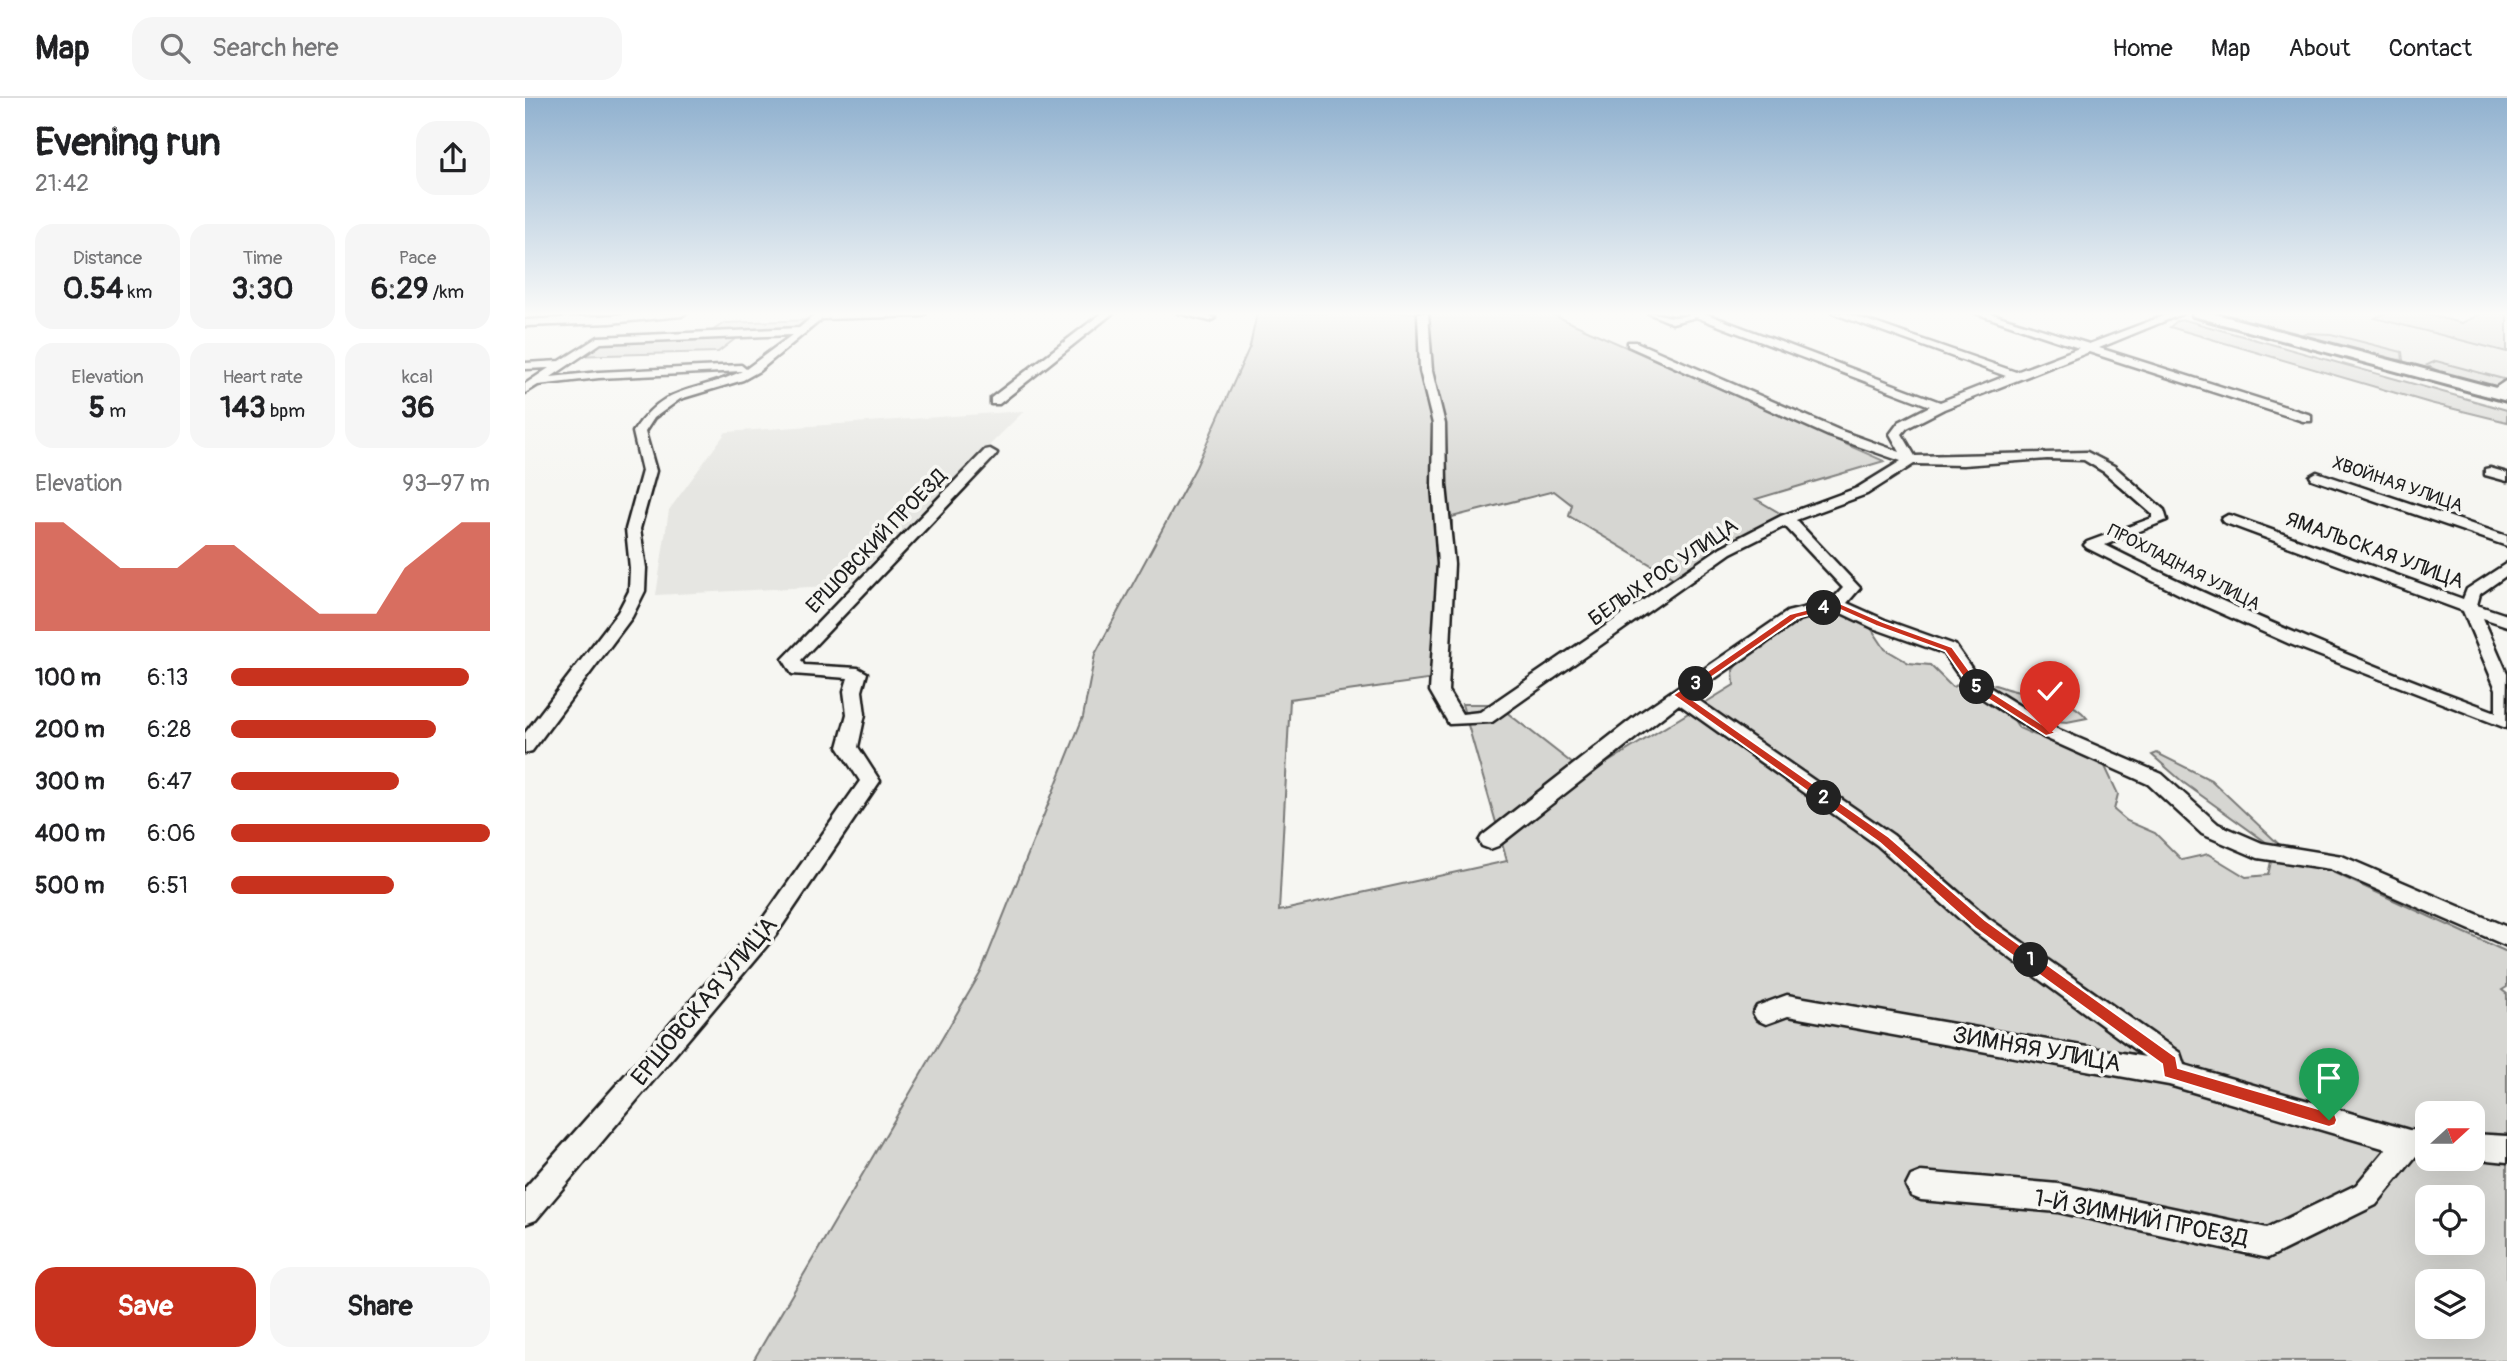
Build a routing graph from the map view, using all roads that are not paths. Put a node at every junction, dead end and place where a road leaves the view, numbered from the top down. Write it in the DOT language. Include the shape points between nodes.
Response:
graph roads {
  1 [pos="549,372"];
  2 [pos="653,372"];
  3 [pos="745,372"];
  4 [pos="1032,372"];
  5 [pos="1426,372"];
  6 [pos="1695,372"];
  7 [pos="1851,372"];
  8 [pos="2004,372"];
  9 [pos="2027,372"];
  10 [pos="2164,372"];
  11 [pos="2433,372"];
  12 [pos="2016,376"];
  13 [pos="528,385"];
  14 [pos="2503,390"];
  15 [pos="995,401"];
  16 [pos="1940,406"];
  17 [pos="2307,418"];
  18 [pos="991,453"];
  19 [pos="1911,460"];
  20 [pos="2490,472"];
  21 [pos="2317,476"];
  22 [pos="2507,477"];
  23 [pos="1786,519"];
  24 [pos="2228,519"];
  25 [pos="2507,541"];
  26 [pos="2507,568"];
  27 [pos="1837,605"];
  28 [pos="2469,605"];
  29 [pos="2507,621"];
  30 [pos="1679,695"];
  31 [pos="2506,722"];
  32 [pos="525,747"];
  33 [pos="870,781"];
  34 [pos="1490,841"];
  35 [pos="2507,937"];
  36 [pos="1766,1013"];
  37 [pos="2169,1073"];
  38 [pos="2415,1143"];
  39 [pos="2415,1147"];
  40 [pos="2485,1148"];
  41 [pos="2507,1149"];
  42 [pos="1921,1186"];
  43 [pos="525,1210"];
  1 -- 13 [label="street"];
  2 -- 13 [label="street" via="599,374"];
  3 -- 32 [label="street" via="662,403 643,422 639,432 649,471 633,529 637,591 626,613"];
  4 -- 15 [label="street"];
  5 -- 23 [label="street, БЕЛЫХ РОС УЛИЦА" via="1439,424 1446,564 1439,691 1456,720 1485,718 1726,550"];
  6 -- 19 [label="street, ПРОХЛАДНАЯ УЛИЦА" via="1834,433"];
  7 -- 16 [label="street"];
  8 -- 12 [label="street"];
  9 -- 12 [label="street"];
  10 -- 17 [label="street"];
  11 -- 14 [label="main road"];
  12 -- 16 [label="street"];
  16 -- 19 [label="street" via="1903,425 1896,434"];
  18 -- 33 [label="street, ЕРШОВСКИЙ ПРОЕЗД" via="792,659 798,670 858,673 853,691 856,714 848,747"];
  19 -- 23 [label="street, БЕЛЫХ РОС УЛИЦА" via="1862,491"];
  19 -- 31 [label="street, ПРОХЛАДНАЯ УЛИЦА" via="2087,456 2159,513 2160,520 2092,545 2248,621"];
  20 -- 22 [label="street"];
  21 -- 25 [label="street, ХВОЙНАЯ УЛИЦА"];
  23 -- 27 [label="street" via="1852,588"];
  24 -- 28 [label="street, ЯМАЛЬСКАЯ УЛИЦА"];
  26 -- 28 [label="street" via="2473,592"];
  27 -- 30 [label="street" via="1793,616"];
  27 -- 35 [label="street" via="1949,649 1975,686 2050,733 2155,779 2210,830 2258,850 2335,862"];
  28 -- 29 [label="street, ЯМАЛЬСКАЯ УЛИЦА"];
  28 -- 31 [label="street" via="2505,689"];
  30 -- 34 [label="street"];
  30 -- 37 [label="street" via="1885,840 1980,924 2171,1061"];
  33 -- 43 [label="street, ЕРШОВСКАЯ УЛИЦА" via="767,930"];
  36 -- 37 [label="street, ЗИМНЯЯ УЛИЦА" via="1787,1004"];
  37 -- 38 [label="street, ЗИМНЯЯ УЛИЦА"];
  39 -- 42 [label="street, 1-Й ЗИМНИЙ ПРОЕЗД" via="2366,1195 2268,1243 2058,1198"];
  40 -- 41 [label="street"];
}
